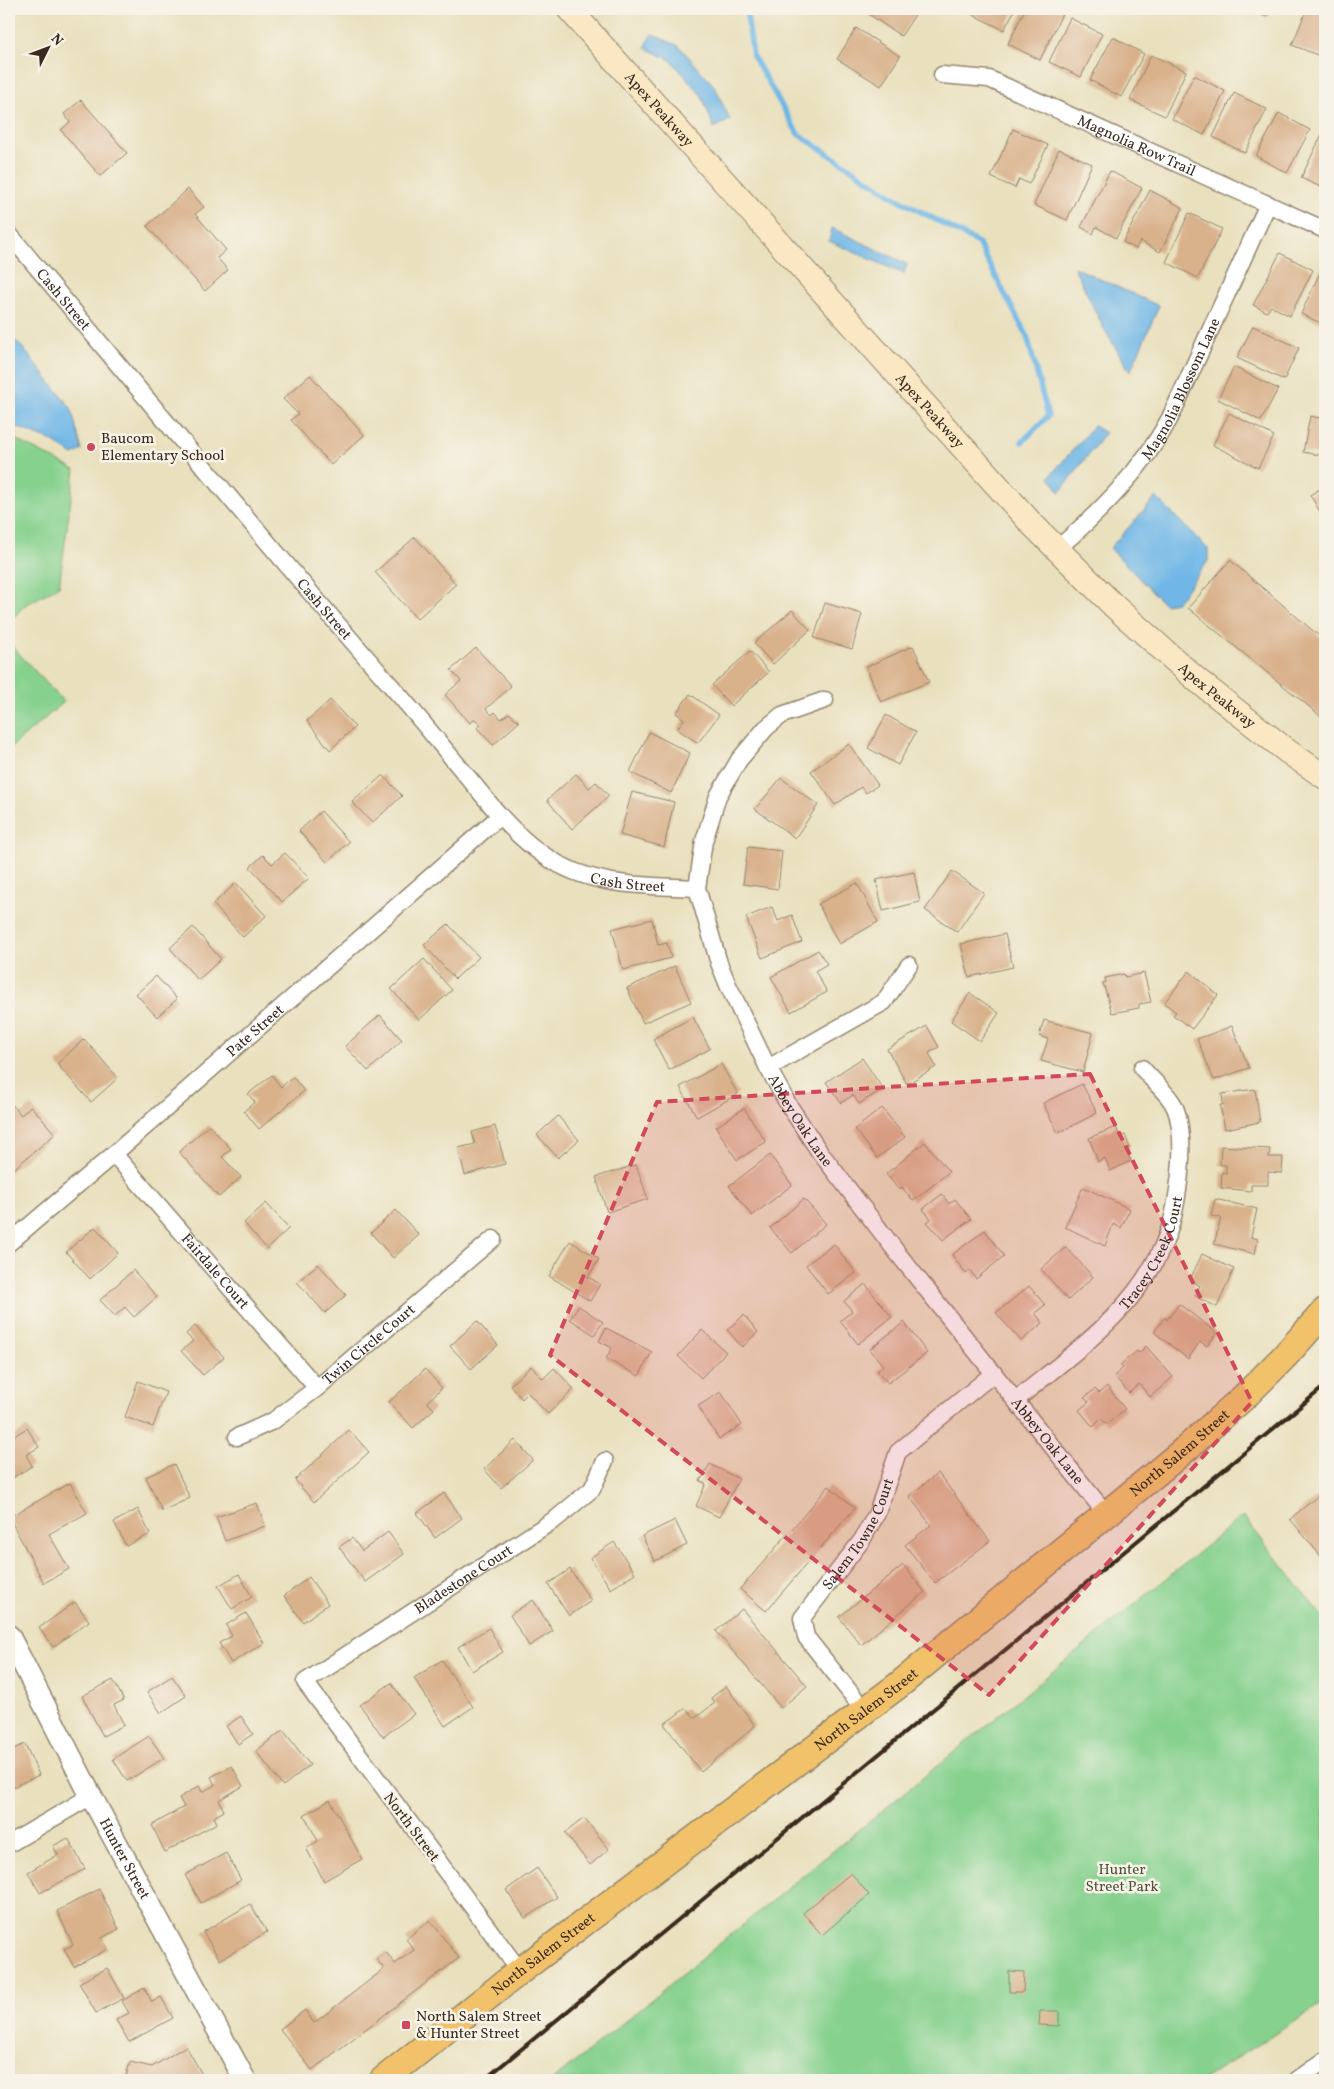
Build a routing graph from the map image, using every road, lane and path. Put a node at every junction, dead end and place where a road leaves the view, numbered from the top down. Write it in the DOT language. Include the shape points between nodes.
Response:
graph roads {
  1 [pos="569,9"];
  2 [pos="942,75"];
  3 [pos="1268,204"];
  4 [pos="1325,230"];
  5 [pos="9,234"];
  6 [pos="1057,549"];
  7 [pos="825,700"];
  8 [pos="1325,777"];
  9 [pos="500,816"];
  10 [pos="697,888"];
  11 [pos="909,965"];
  12 [pos="768,1068"];
  13 [pos="1142,1068"];
  14 [pos="114,1154"];
  15 [pos="493,1240"];
  16 [pos="9,1243"];
  17 [pos="1325,1311"];
  18 [pos="994,1373"];
  19 [pos="317,1388"];
  20 [pos="1016,1400"];
  21 [pos="237,1438"];
  22 [pos="605,1461"];
  23 [pos="1107,1515"];
  24 [pos="9,1636"];
  25 [pos="305,1682"];
  26 [pos="864,1711"];
  27 [pos="91,1796"];
  28 [pos="9,1844"];
  29 [pos="520,1971"];
  30 [pos="1325,2060"];
  31 [pos="245,2080"];
  32 [pos="383,2080"];
  33 [pos="1297,2080"];
  1 -- 6 [label="main road, Apex Peakway"];
  2 -- 3 [label="street, Magnolia Row Trail" via="989,79"];
  3 -- 4 [label="street, Magnolia Row Trail"];
  3 -- 6 [label="street, Magnolia Blossom Lane" via="1170,418 1154,446 1102,507"];
  5 -- 9 [label="street, Cash Street"];
  6 -- 8 [label="main road, Apex Peakway" via="1115,607 1197,680"];
  7 -- 10 [label="street, Abbey Oak Lane" via="782,714 739,760 709,819"];
  9 -- 10 [label="street, Cash Street" via="540,852 595,880"];
  9 -- 14 [label="street, Pate Street"];
  10 -- 12 [label="street, Abbey Oak Lane" via="728,984"];
  11 -- 12 [label="street" via="884,1002"];
  12 -- 18 [label="street, Abbey Oak Lane" via="819,1151"];
  13 -- 20 [label="street, Tracey Creek Court" via="1173,1103 1179,1123 1182,1156 1169,1232 1144,1280 1102,1330"];
  14 -- 16 [label="street, Pate Street"];
  14 -- 19 [label="street, Fairdale Court"];
  15 -- 19 [label="street, Twin Circle Court"];
  17 -- 23 [label="main road, North Salem Street" via="1245,1396"];
  18 -- 20 [label="street, Abbey Oak Lane"];
  18 -- 26 [label="street, Salem Towne Court" via="898,1452 877,1513 862,1540 802,1618 806,1637"];
  19 -- 21 [label="street, Twin Circle Court" via="273,1420"];
  20 -- 23 [label="street, Abbey Oak Lane"];
  22 -- 25 [label="street, Bladestone Court" via="592,1489 558,1518"];
  23 -- 26 [label="main road, North Salem Street"];
  24 -- 27 [label="street, Hunter Street"];
  25 -- 29 [label="street, North Street"];
  26 -- 29 [label="main road, North Salem Street"];
  27 -- 28 [label="street"];
  27 -- 31 [label="street, Hunter Street"];
  29 -- 32 [label="main road, North Salem Street"];
  30 -- 33 [label="street"];
}
